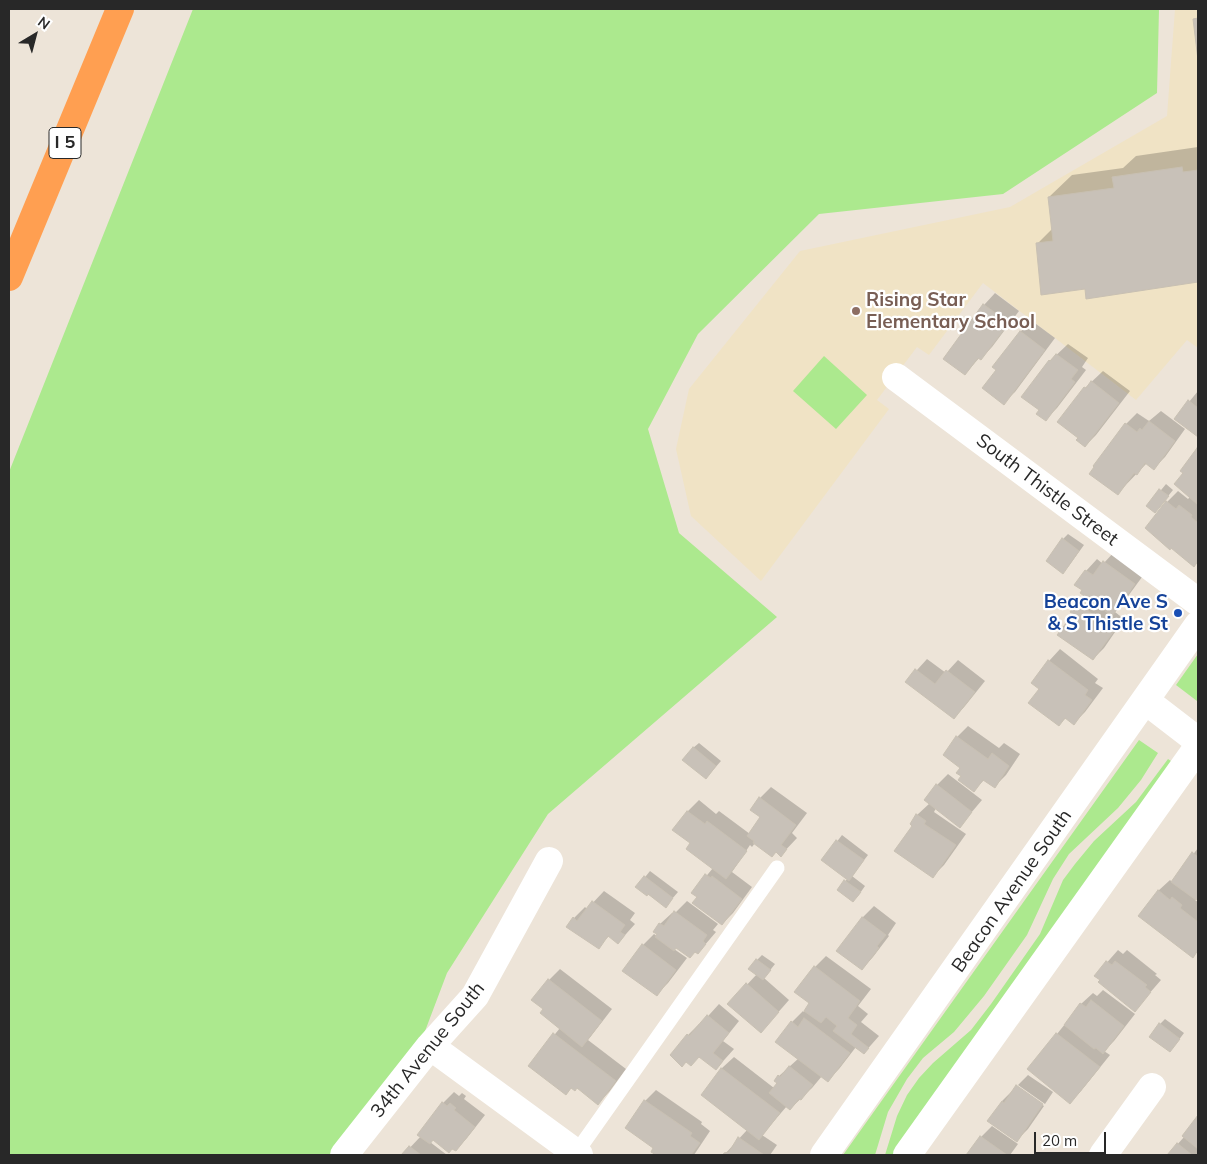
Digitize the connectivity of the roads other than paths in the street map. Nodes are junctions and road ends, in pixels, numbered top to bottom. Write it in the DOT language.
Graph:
graph roads {
  1 [pos="120,9"];
  2 [pos="9,277"];
  3 [pos="896,377"];
  4 [pos="1198,602"];
  5 [pos="1198,625"];
  6 [pos="1146,701"];
  7 [pos="1198,741"];
  8 [pos="1198,747"];
  9 [pos="549,862"];
  10 [pos="777,868"];
  11 [pos="430,1046"];
  12 [pos="1152,1087"];
  13 [pos="577,1154"];
  14 [pos="344,1155"];
  15 [pos="824,1155"];
  16 [pos="907,1155"];
  17 [pos="1102,1155"];
  1 -- 2 [label="highway, I 5"];
  3 -- 4 [label="main road, South Thistle Street"];
  5 -- 6 [label="main road, Beacon Avenue South"];
  6 -- 7 [label="main road"];
  6 -- 15 [label="main road, Beacon Avenue South"];
  8 -- 16 [label="main road"];
  9 -- 11 [label="main road, 34th Avenue South"];
  10 -- 13 [label="lane"];
  11 -- 13 [label="main road"];
  11 -- 14 [label="main road, 34th Avenue South"];
  12 -- 17 [label="main road"];
}
